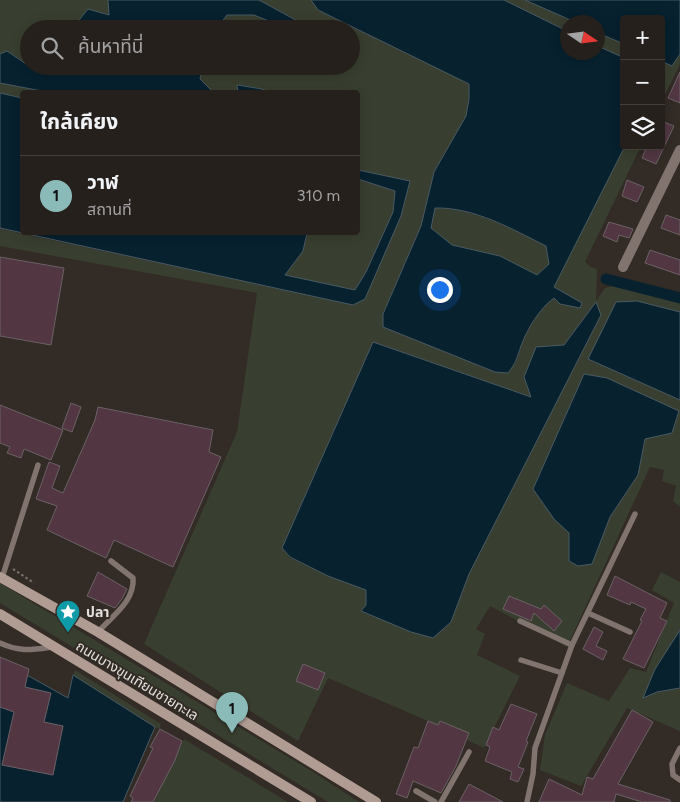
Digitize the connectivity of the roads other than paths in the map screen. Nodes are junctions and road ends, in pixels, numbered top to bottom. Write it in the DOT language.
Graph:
graph roads {
  1 [pos="680,150"];
  2 [pos="624,267"];
  3 [pos="38,466"];
  4 [pos="635,514"];
  5 [pos="111,561"];
  6 [pos="1,577"];
  7 [pos="588,613"];
  8 [pos="0,614"];
  9 [pos="520,620"];
  10 [pos="98,632"];
  11 [pos="630,632"];
  12 [pos="0,643"];
  13 [pos="572,645"];
  14 [pos="54,647"];
  15 [pos="521,660"];
  16 [pos="562,673"];
  17 [pos="680,748"];
  18 [pos="469,752"];
  19 [pos="680,780"];
  20 [pos="416,791"];
  21 [pos="311,802"];
  22 [pos="376,802"];
  23 [pos="435,802"];
  24 [pos="441,802"];
  25 [pos="527,802"];
  1 -- 2 [label="street"];
  3 -- 6 [label="lane"];
  4 -- 7 [label="lane"];
  5 -- 10 [label="lane"];
  6 -- 10 [label="main road, ถนนบางขุนเทียนชายทะเล"];
  7 -- 11 [label="lane"];
  7 -- 13 [label="lane"];
  8 -- 14 [label="main road, ถนนบางขุนเทียนชายทะเล"];
  9 -- 13 [label="lane"];
  10 -- 22 [label="main road, ถนนบางขุนเทียนชายทะเล"];
  12 -- 14 [label="lane"];
  13 -- 16 [label="lane"];
  14 -- 21 [label="main road, ถนนบางขุนเทียนชายทะเล"];
  15 -- 16 [label="lane"];
  16 -- 25 [label="lane"];
  17 -- 19 [label="lane"];
  18 -- 24 [label="lane"];
  20 -- 23 [label="lane"];
}
